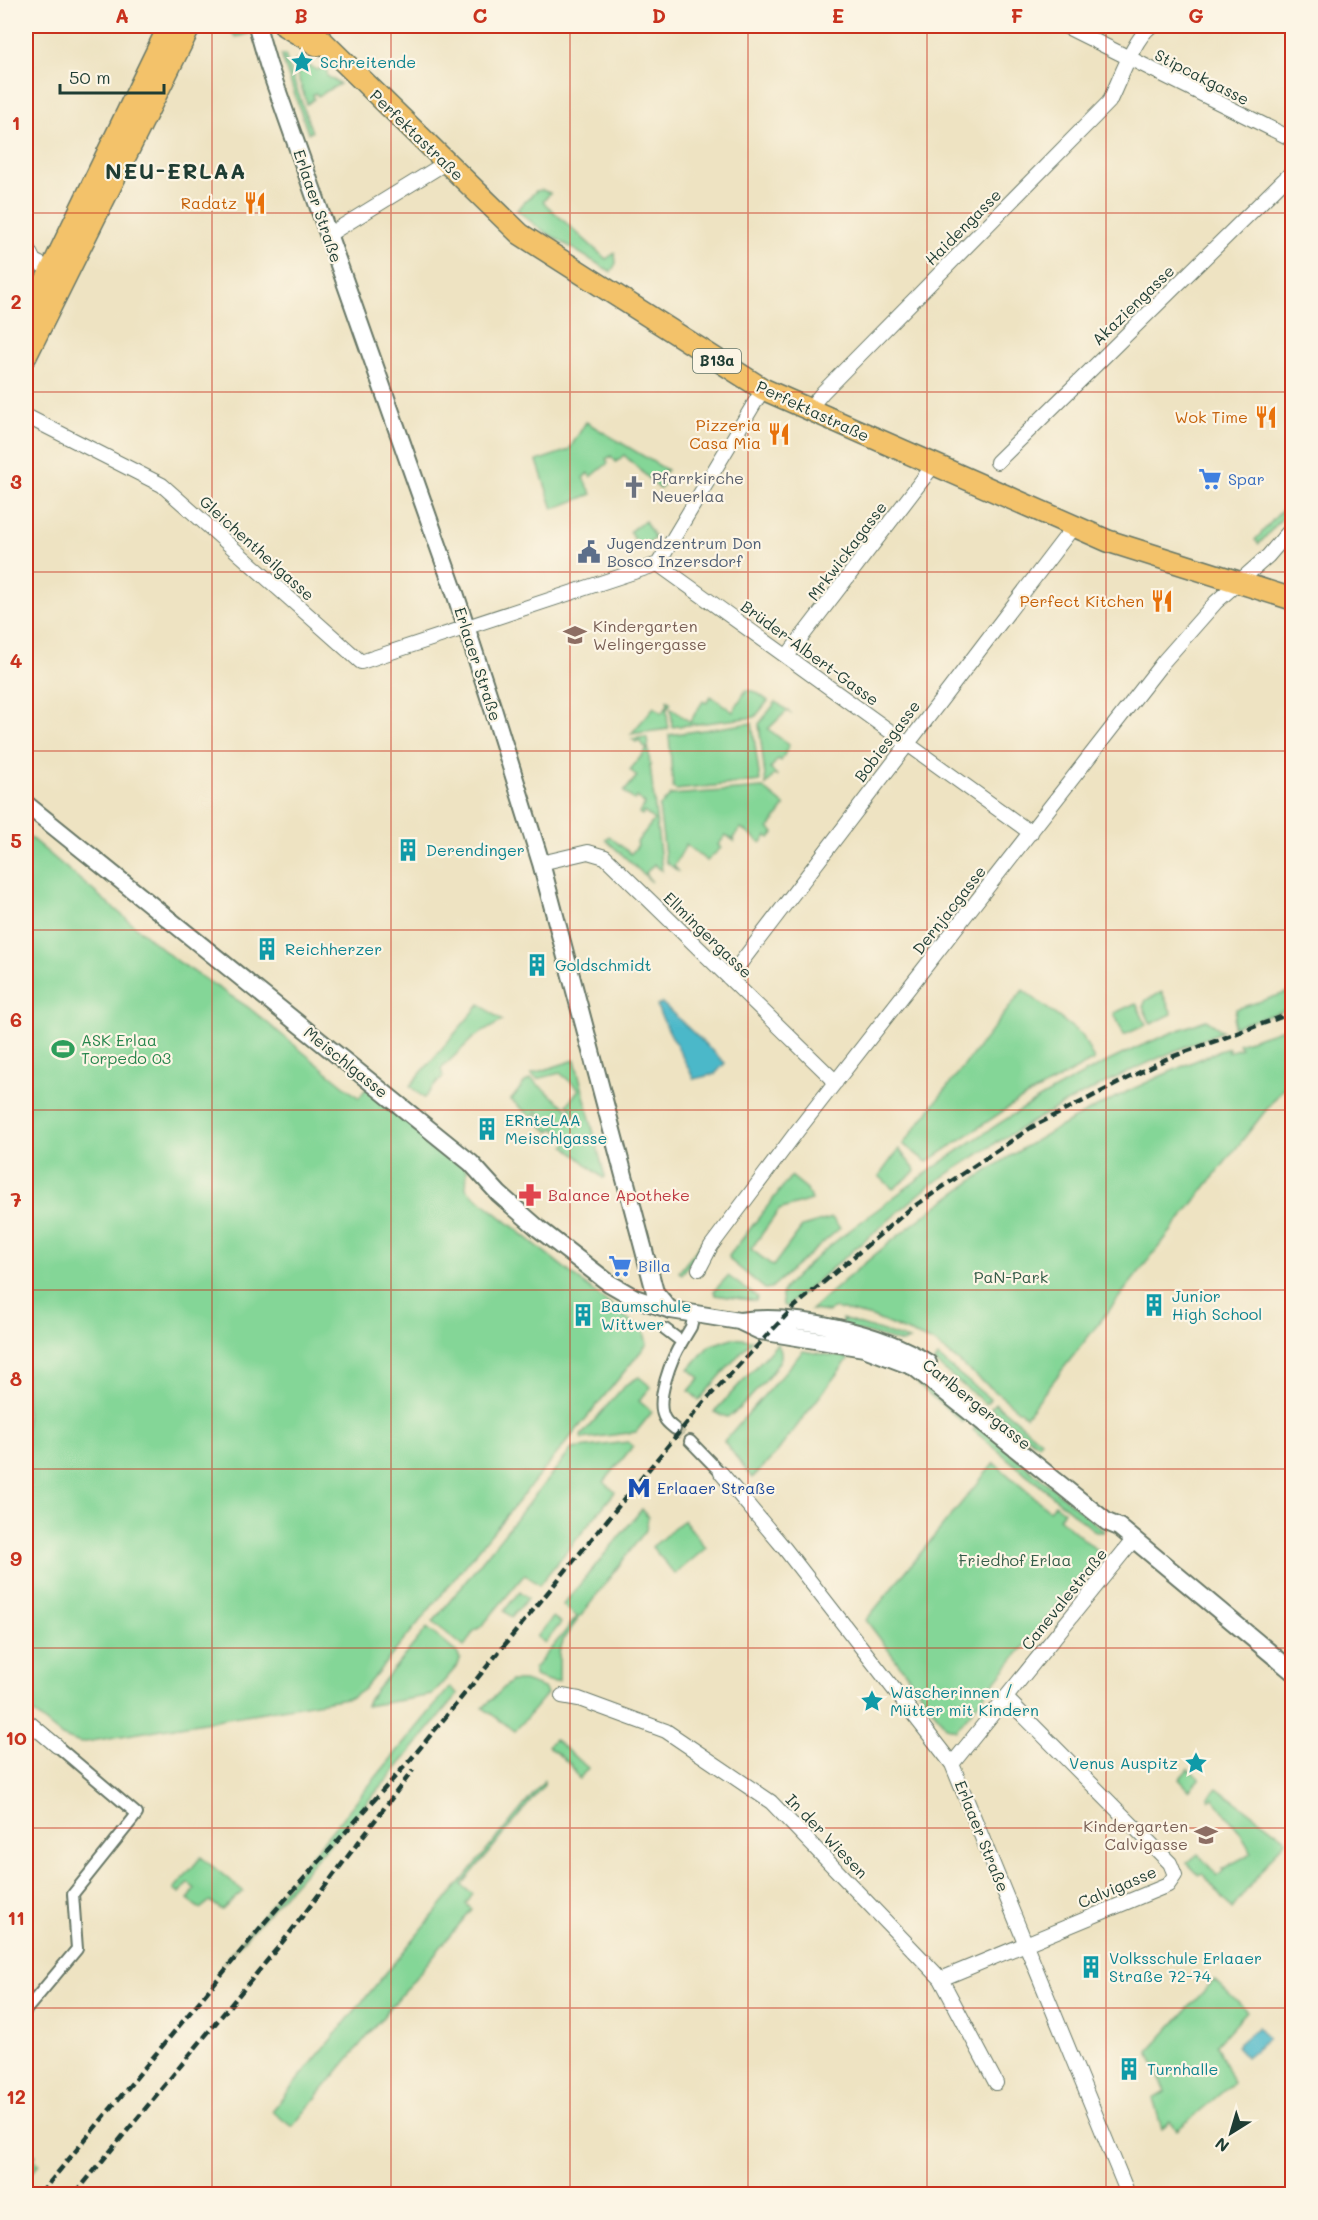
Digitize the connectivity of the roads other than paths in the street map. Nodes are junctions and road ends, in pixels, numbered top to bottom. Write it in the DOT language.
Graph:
graph roads {
  1 [pos="169,26"];
  2 [pos="190,26"];
  3 [pos="257,26"];
  4 [pos="285,26"];
  5 [pos="307,26"];
  6 [pos="1065,26"];
  7 [pos="1150,26"];
  8 [pos="1130,58"];
  9 [pos="344,64"];
  10 [pos="1293,139"];
  11 [pos="447,162"];
  12 [pos="1293,172"];
  13 [pos="328,235"];
  14 [pos="26,245"];
  15 [pos="58,273"];
  16 [pos="26,322"];
  17 [pos="26,356"];
  18 [pos="763,389"];
  19 [pos="808,410"];
  20 [pos="26,416"];
  21 [pos="997,462"];
  22 [pos="933,465"];
  23 [pos="1074,526"];
  24 [pos="1293,528"];
  25 [pos="658,564"];
  26 [pos="1239,580"];
  27 [pos="1293,599"];
  28 [pos="467,628"];
  29 [pos="788,656"];
  30 [pos="906,743"];
  31 [pos="26,804"];
  32 [pos="1031,833"];
  33 [pos="541,863"];
  34 [pos="729,978"];
  35 [pos="836,1082"];
  36 [pos="699,1269"];
  37 [pos="670,1310"];
  38 [pos="694,1314"];
  39 [pos="665,1329"];
  40 [pos="682,1342"];
  41 [pos="675,1429"];
  42 [pos="690,1441"];
  43 [pos="721,1473"];
  44 [pos="1134,1539"];
  45 [pos="1290,1665"];
  46 [pos="562,1696"];
  47 [pos="1006,1698"];
  48 [pos="26,1720"];
  49 [pos="57,1746"];
  50 [pos="952,1764"];
  51 [pos="1026,1942"];
  52 [pos="941,1979"];
  53 [pos="26,2010"];
  54 [pos="996,2083"];
  55 [pos="1128,2194"];
  1 -- 15 [label="main road"];
  2 -- 15 [label="main road"];
  3 -- 13 [label="street, Erlaaer Straße"];
  4 -- 9 [label="main road, Perfektastraße / B13a"];
  5 -- 9 [label="main road, Perfektastraße / B13a"];
  6 -- 8 [label="street, Stipcakgasse"];
  7 -- 8 [label="street, Haidengasse"];
  8 -- 10 [label="street, Stipcakgasse"];
  8 -- 19 [label="street, Haidengasse"];
  9 -- 11 [label="main road, Perfektastraße / B13a"];
  11 -- 13 [label="street"];
  11 -- 18 [label="main road, Perfektastraße / B13a"];
  12 -- 21 [label="street, Akaziengasse"];
  13 -- 28 [label="street, Erlaaer Straße"];
  14 -- 15 [label="street"];
  15 -- 16 [label="main road"];
  15 -- 17 [label="main road"];
  18 -- 19 [label="main road, Perfektastraße / B13a"];
  18 -- 25 [label="street"];
  19 -- 22 [label="main road, Perfektastraße / B13a"];
  20 -- 28 [label="street, Gleichentheilgasse"];
  22 -- 23 [label="main road, Perfektastraße / B13a"];
  22 -- 29 [label="street, Mrkwickagasse"];
  23 -- 26 [label="main road, Perfektastraße / B13a"];
  23 -- 30 [label="street, Bobiesgasse"];
  24 -- 26 [label="street, Dernjacgasse"];
  25 -- 28 [label="street"];
  25 -- 29 [label="street, Brüder-Albert-Gasse"];
  26 -- 27 [label="main road, Perfektastraße / B13a"];
  26 -- 32 [label="street, Dernjacgasse"];
  28 -- 33 [label="street, Erlaaer Straße"];
  29 -- 30 [label="street, Brüder-Albert-Gasse"];
  30 -- 32 [label="street, Brüder-Albert-Gasse"];
  30 -- 34 [label="street, Bobiesgasse"];
  31 -- 37 [label="street, Meischlgasse"];
  32 -- 35 [label="street, Dernjacgasse"];
  33 -- 34 [label="street, Ellmingergasse"];
  33 -- 37 [label="street, Erlaaer Straße"];
  34 -- 35 [label="street, Ellmingergasse"];
  35 -- 36 [label="street, Dernjacgasse"];
  37 -- 38 [label="street, Carlbergergasse"];
  38 -- 40 [label="street"];
  38 -- 44 [label="street, Carlbergergasse"];
  39 -- 40 [label="street"];
  40 -- 41 [label="street"];
  42 -- 43 [label="street, Erlaaer Straße"];
  43 -- 50 [label="street, Erlaaer Straße"];
  44 -- 45 [label="street, Carlbergergasse"];
  44 -- 47 [label="street, Canevalestraße"];
  46 -- 52 [label="street, In der Wiesen"];
  47 -- 50 [label="street, Canevalestraße"];
  47 -- 51 [label="street, Calvigasse"];
  48 -- 49 [label="street"];
  49 -- 53 [label="street"];
  50 -- 51 [label="street, Erlaaer Straße"];
  51 -- 52 [label="street, Calvigasse"];
  51 -- 55 [label="street, Erlaaer Straße"];
  52 -- 54 [label="street, In der Wiesen"];
}
